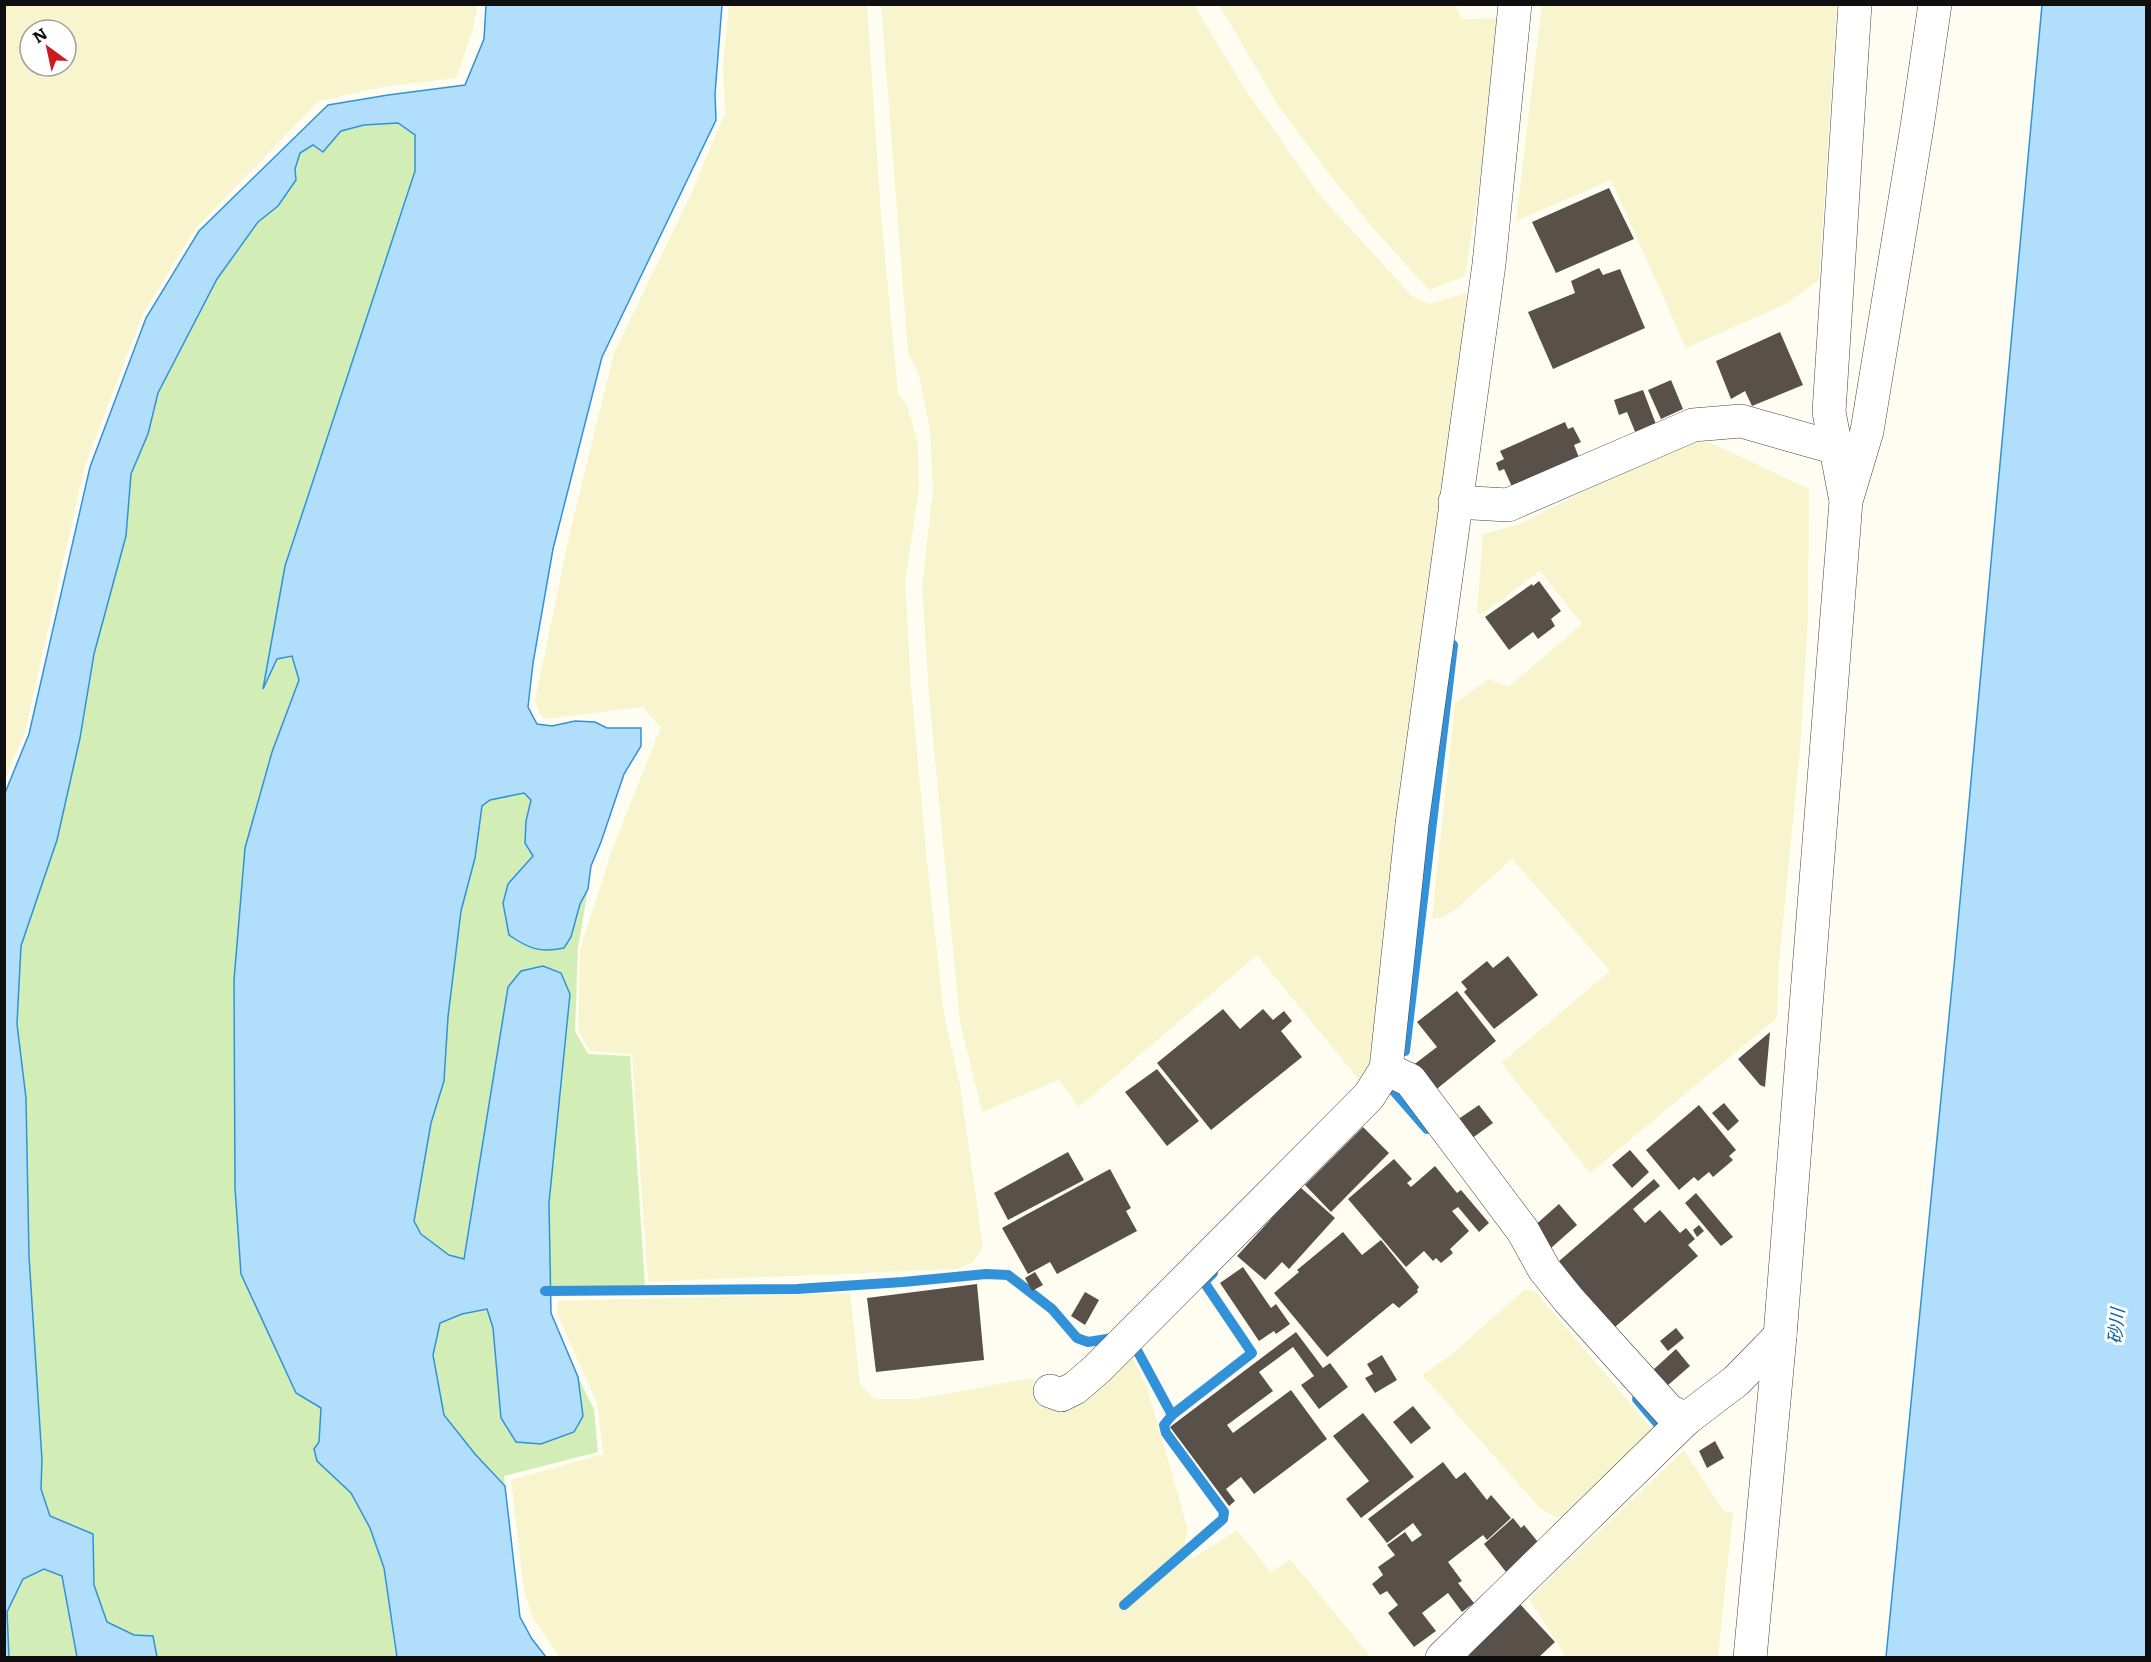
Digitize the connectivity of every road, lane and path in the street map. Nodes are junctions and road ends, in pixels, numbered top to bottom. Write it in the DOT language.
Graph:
graph roads {
  1 [pos="1515,4"];
  2 [pos="1856,4"];
  3 [pos="1935,4"];
  4 [pos="1847,453"];
  5 [pos="1466,503"];
  6 [pos="1386,1069"];
  7 [pos="1780,1336"];
  8 [pos="1050,1391"];
  9 [pos="1686,1419"];
  10 [pos="1442,1658"];
  11 [pos="1750,1658"];
  1 -- 5 [label="street"];
  2 -- 4 [label="street"];
  3 -- 4 [label="street"];
  4 -- 5 [label="street"];
  4 -- 7 [label="street"];
  5 -- 6 [label="street"];
  6 -- 8 [label="street"];
  6 -- 9 [label="street"];
  7 -- 9 [label="street"];
  7 -- 11 [label="street"];
  9 -- 10 [label="street"];
}
